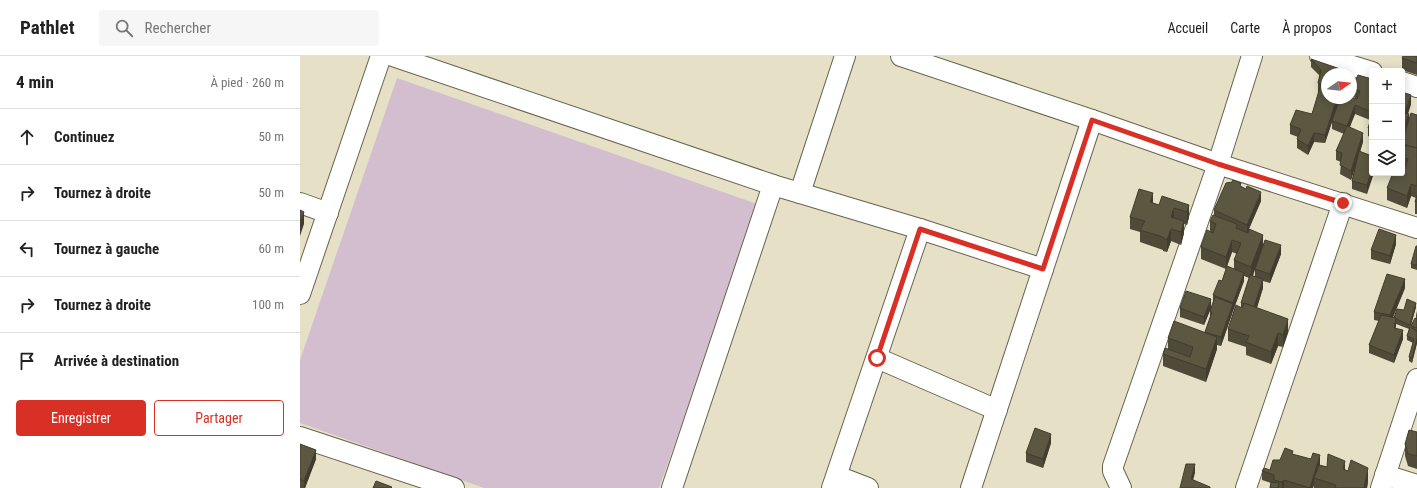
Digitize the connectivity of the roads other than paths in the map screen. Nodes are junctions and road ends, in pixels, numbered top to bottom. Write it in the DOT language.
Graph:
graph roads {
  1 [pos="381,56"];
  2 [pos="394,56"];
  3 [pos="845,56"];
  4 [pos="901,56"];
  5 [pos="1252,56"];
  6 [pos="1320,56"];
  7 [pos="931,61"];
  8 [pos="1369,71"];
  9 [pos="1405,83"];
  10 [pos="1417,87"];
  11 [pos="1092,120"];
  12 [pos="1218,164"];
  13 [pos="773,186"];
  14 [pos="800,193"];
  15 [pos="300,203"];
  16 [pos="1343,203"];
  17 [pos="328,213"];
  18 [pos="1417,228"];
  19 [pos="920,229"];
  20 [pos="1043,269"];
  21 [pos="300,294"];
  22 [pos="877,358"];
  23 [pos="1417,379"];
  24 [pos="997,410"];
  25 [pos="300,437"];
  26 [pos="834,482"];
  27 [pos="1383,482"];
  28 [pos="1417,485"];
  29 [pos="454,488"];
  30 [pos="672,488"];
  31 [pos="868,488"];
  32 [pos="971,488"];
  33 [pos="1121,488"];
  34 [pos="1246,488"];
  1 -- 17 [label="street"];
  2 -- 13 [label="street"];
  3 -- 14 [label="street"];
  4 -- 7 [label="street"];
  5 -- 12 [label="street"];
  6 -- 8 [label="street"];
  7 -- 11 [label="street"];
  9 -- 10 [label="street"];
  11 -- 12 [label="street"];
  11 -- 20 [label="street"];
  12 -- 16 [label="street"];
  12 -- 33 [label="street"];
  13 -- 14 [label="street"];
  13 -- 30 [label="street"];
  14 -- 19 [label="street"];
  15 -- 17 [label="street"];
  16 -- 18 [label="street"];
  16 -- 34 [label="street"];
  17 -- 21 [label="street"];
  19 -- 20 [label="street"];
  19 -- 22 [label="street"];
  20 -- 24 [label="street"];
  22 -- 24 [label="street"];
  22 -- 26 [label="street"];
  23 -- 27 [label="street"];
  24 -- 32 [label="street"];
  25 -- 29 [label="street"];
  26 -- 31 [label="street"];
  27 -- 28 [label="street"];
}
